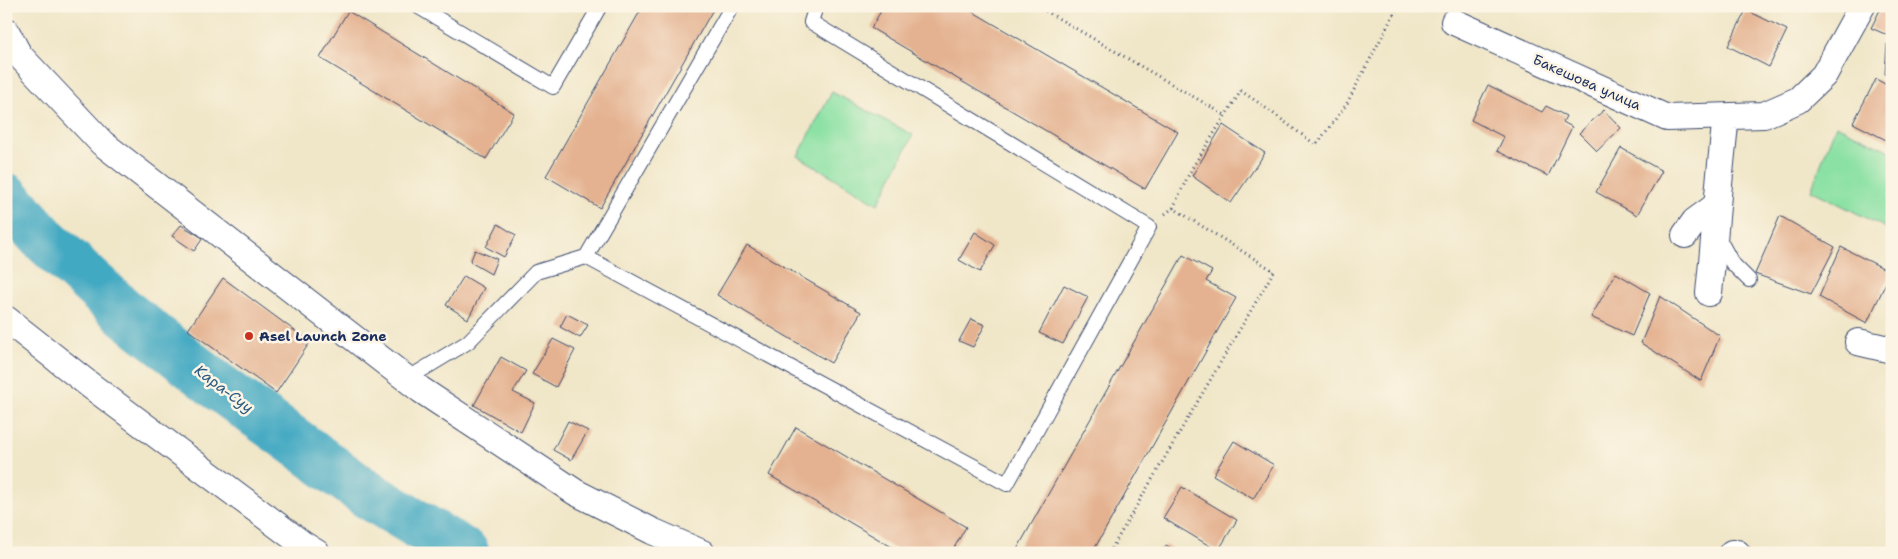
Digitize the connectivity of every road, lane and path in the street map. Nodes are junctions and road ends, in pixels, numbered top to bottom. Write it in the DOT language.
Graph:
graph roads {
  1 [pos="417,6"];
  2 [pos="600,6"];
  3 [pos="732,6"];
  4 [pos="816,6"];
  5 [pos="1037,6"];
  6 [pos="1398,6"];
  7 [pos="1862,6"];
  8 [pos="1454,22"];
  9 [pos="6,31"];
  10 [pos="1225,115"];
  11 [pos="1726,117"];
  12 [pos="1717,205"];
  13 [pos="1173,208"];
  14 [pos="1149,227"];
  15 [pos="1716,232"];
  16 [pos="1685,235"];
  17 [pos="586,257"];
  18 [pos="1749,280"];
  19 [pos="1709,293"];
  20 [pos="6,319"];
  21 [pos="1858,342"];
  22 [pos="1892,350"];
  23 [pos="407,379"];
  24 [pos="317,553"];
  25 [pos="702,553"];
  26 [pos="1109,553"];
  27 [pos="1732,553"];
  28 [pos="1737,553"];
  1 -- 2 [label="lane"];
  3 -- 17 [label="lane"];
  4 -- 14 [label="lane"];
  5 -- 10 [label="path"];
  6 -- 10 [label="path"];
  7 -- 11 [label="street, Бакешова улица"];
  8 -- 11 [label="street, Бакешова улица"];
  9 -- 23 [label="street"];
  10 -- 13 [label="path"];
  11 -- 12 [label="street"];
  12 -- 15 [label="street"];
  12 -- 16 [label="street"];
  13 -- 14 [label="path"];
  13 -- 26 [label="path"];
  14 -- 17 [label="lane"];
  15 -- 18 [label="lane"];
  15 -- 19 [label="street"];
  17 -- 23 [label="lane"];
  20 -- 24 [label="street"];
  21 -- 22 [label="street"];
  23 -- 25 [label="street"];
  27 -- 28 [label="street"];
}
